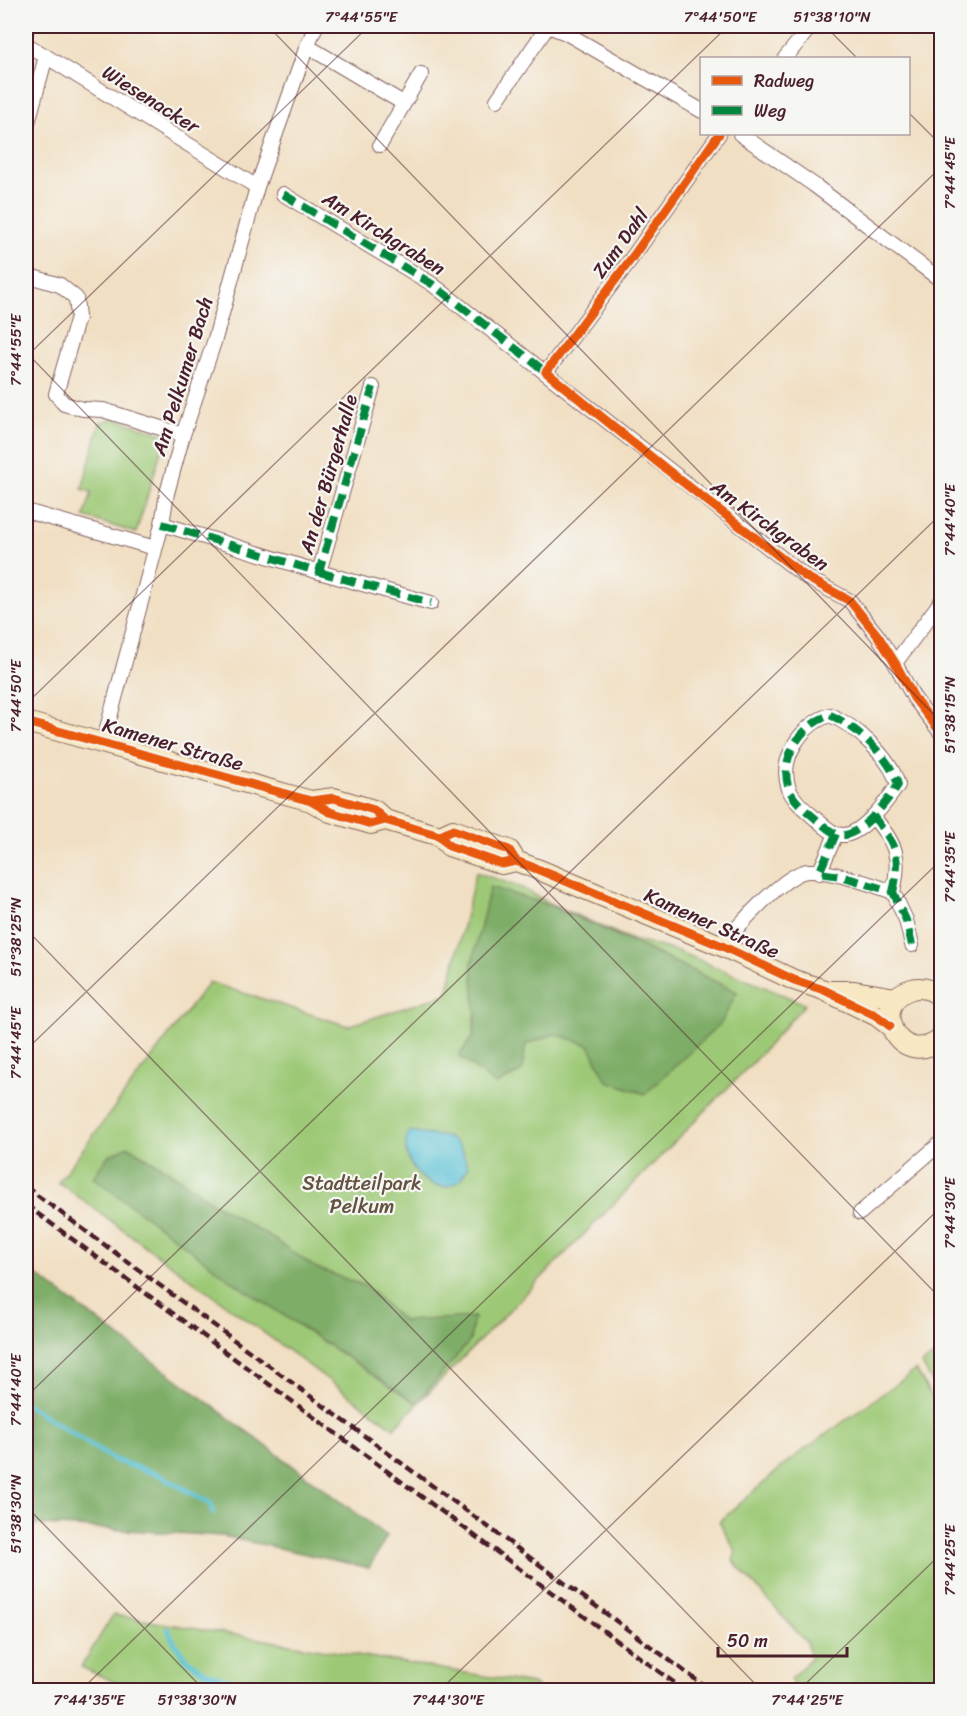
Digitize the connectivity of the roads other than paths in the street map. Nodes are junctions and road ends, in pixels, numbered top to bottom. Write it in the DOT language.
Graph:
graph roads {
  1 [pos="27,26"];
  2 [pos="316,26"];
  3 [pos="811,26"];
  4 [pos="26,33"];
  5 [pos="26,44"];
  6 [pos="307,46"];
  7 [pos="45,56"];
  8 [pos="786,57"];
  9 [pos="421,74"];
  10 [pos="497,100"];
  11 [pos="403,103"];
  12 [pos="700,110"];
  13 [pos="26,130"];
  14 [pos="718,135"];
  15 [pos="741,135"];
  16 [pos="380,145"];
  17 [pos="257,187"];
  18 [pos="283,194"];
  19 [pos="26,276"];
  20 [pos="942,281"];
  21 [pos="546,372"];
  22 [pos="373,387"];
  23 [pos="183,435"];
  24 [pos="26,511"];
  25 [pos="162,524"];
  26 [pos="155,548"];
  27 [pos="319,572"];
  28 [pos="942,600"];
  29 [pos="430,603"];
  30 [pos="895,663"];
  31 [pos="26,722"];
  32 [pos="942,734"];
  33 [pos="103,743"];
  34 [pos="873,816"];
  35 [pos="836,834"];
  36 [pos="819,873"];
  37 [pos="893,892"];
  38 [pos="912,945"];
  39 [pos="723,946"];
  40 [pos="937,988"];
  41 [pos="824,990"];
  42 [pos="896,998"];
  43 [pos="890,1026"];
  44 [pos="939,1043"];
  45 [pos="942,1142"];
  46 [pos="860,1213"];
  1 -- 4 [label="street"];
  2 -- 6 [label="street, Am Pelkumer Bach"];
  3 -- 8 [label="street"];
  5 -- 7 [label="street, Wiesenacker"];
  6 -- 11 [label="street"];
  6 -- 17 [label="street, Am Pelkumer Bach"];
  7 -- 13 [label="street"];
  7 -- 17 [label="street, Wiesenacker"];
  9 -- 11 [label="street"];
  10 -- 12 [label="street"];
  11 -- 16 [label="street"];
  14 -- 21 [label="street, Zum Dahl"];
  15 -- 20 [label="street"];
  17 -- 23 [label="street, Am Pelkumer Bach"];
  18 -- 21 [label="street, Am Kirchgraben"];
  19 -- 23 [label="street"];
  21 -- 30 [label="street, Am Kirchgraben"];
  22 -- 27 [label="street, An der Bürgerhalle"];
  23 -- 25 [label="street, Am Pelkumer Bach"];
  24 -- 26 [label="street"];
  25 -- 26 [label="street, Am Pelkumer Bach"];
  25 -- 27 [label="street, An der Bürgerhalle"];
  26 -- 33 [label="street, Am Pelkumer Bach"];
  27 -- 29 [label="street, An der Bürgerhalle"];
  28 -- 30 [label="street"];
  30 -- 32 [label="street, Am Kirchgraben"];
  31 -- 33 [label="main road, Kamener Straße"];
  33 -- 39 [label="main road, Kamener Straße"];
  34 -- 35 [label="street"];
  34 -- 35 [label="street"];
  34 -- 37 [label="street"];
  35 -- 36 [label="street"];
  36 -- 37 [label="street"];
  36 -- 39 [label="street"];
  37 -- 38 [label="street"];
  39 -- 41 [label="main road, Kamener Straße"];
  40 -- 42 [label="main road"];
  41 -- 42 [label="main road, Kamener Straße"];
  41 -- 43 [label="main road, Kamener Straße"];
  42 -- 43 [label="main road"];
  43 -- 44 [label="main road, Kamener Straße"];
  45 -- 46 [label="street"];
}
